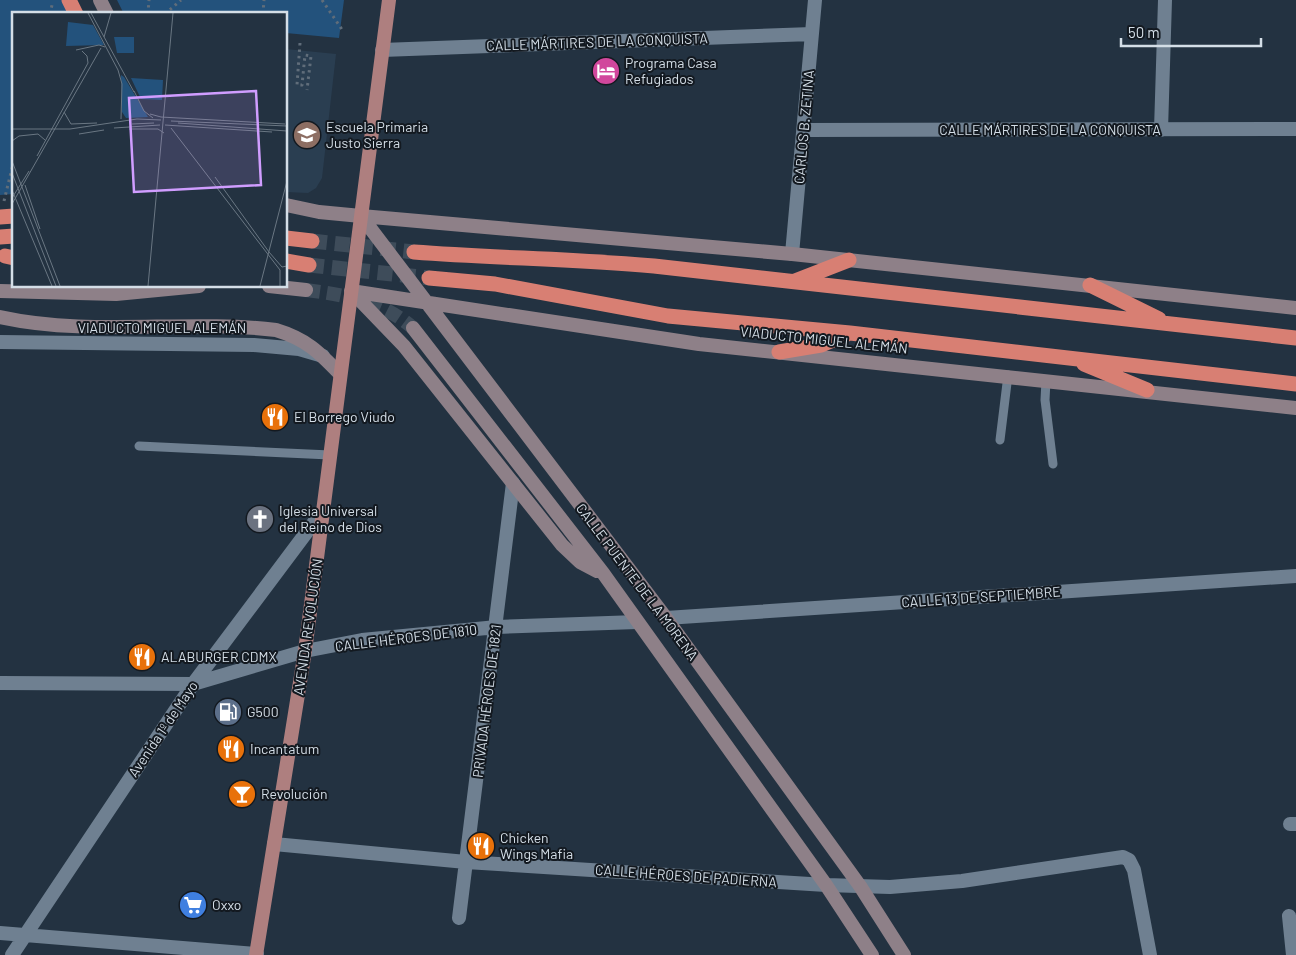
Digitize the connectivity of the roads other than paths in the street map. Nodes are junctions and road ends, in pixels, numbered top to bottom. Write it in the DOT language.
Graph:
graph roads {
  1 [pos="69,0"];
  2 [pos="100,0"];
  3 [pos="389,0"];
  4 [pos="816,0"];
  5 [pos="1165,0"];
  6 [pos="75,12"];
  7 [pos="106,12"];
  8 [pos="812,34"];
  9 [pos="382,50"];
  10 [pos="1296,129"];
  11 [pos="804,130"];
  12 [pos="1161,130"];
  13 [pos="288,205"];
  14 [pos="361,216"];
  15 [pos="288,238"];
  16 [pos="312,240"];
  17 [pos="414,252"];
  18 [pos="792,254"];
  19 [pos="849,260"];
  20 [pos="289,262"];
  21 [pos="310,265"];
  22 [pos="429,278"];
  23 [pos="792,282"];
  24 [pos="1090,285"];
  25 [pos="178,288"];
  26 [pos="288,288"];
  27 [pos="306,290"];
  28 [pos="0,291"];
  29 [pos="350,291"];
  30 [pos="430,305"];
  31 [pos="1296,308"];
  32 [pos="0,317"];
  33 [pos="1170,324"];
  34 [pos="412,328"];
  35 [pos="850,333"];
  36 [pos="1296,338"];
  37 [pos="0,342"];
  38 [pos="779,352"];
  39 [pos="323,356"];
  40 [pos="1067,356"];
  41 [pos="340,374"];
  42 [pos="1008,376"];
  43 [pos="1046,380"];
  44 [pos="1296,384"];
  45 [pos="1147,390"];
  46 [pos="1296,408"];
  47 [pos="1000,440"];
  48 [pos="139,446"];
  49 [pos="330,455"];
  50 [pos="1053,464"];
  51 [pos="513,483"];
  52 [pos="324,509"];
  53 [pos="602,573"];
  54 [pos="1296,576"];
  55 [pos="666,618"];
  56 [pos="637,622"];
  57 [pos="496,627"];
  58 [pos="305,652"];
  59 [pos="0,684"];
  60 [pos="193,684"];
  61 [pos="274,844"];
  62 [pos="466,862"];
  63 [pos="826,885"];
  64 [pos="860,886"];
  65 [pos="1289,916"];
  66 [pos="460,918"];
  67 [pos="0,933"];
  68 [pos="27,934"];
  69 [pos="256,954"];
  70 [pos="12,955"];
  71 [pos="872,955"];
  72 [pos="904,955"];
  73 [pos="1150,955"];
  74 [pos="1293,955"];
  1 -- 6 [label="highway"];
  2 -- 7 [label="main road"];
  3 -- 9 [label="main road, AVENIDA REVOLUCIÓN"];
  4 -- 8 [label="street, CARLOS B. ZETINA"];
  5 -- 12 [label="street"];
  8 -- 9 [label="street, CALLE MÁRTIRES DE LA CONQUISTA"];
  8 -- 11 [label="street, CARLOS B. ZETINA"];
  9 -- 14 [label="main road, AVENIDA REVOLUCIÓN"];
  10 -- 12 [label="street, CALLE MÁRTIRES DE LA CONQUISTA"];
  11 -- 12 [label="street, CALLE MÁRTIRES DE LA CONQUISTA"];
  11 -- 18 [label="street, CARLOS B. ZETINA"];
  13 -- 14 [label="main road"];
  14 -- 18 [label="main road"];
  14 -- 29 [label="main road, AVENIDA REVOLUCIÓN"];
  14 -- 30 [label="main road, CALLE PUENTE DE LA MORENA"];
  15 -- 16 [label="highway"];
  17 -- 23 [label="highway"];
  18 -- 19 [label="main road"];
  19 -- 23 [label="highway"];
  19 -- 24 [label="main road"];
  20 -- 21 [label="highway"];
  22 -- 35 [label="highway, VIADUCTO MIGUEL ALEMÁN"];
  23 -- 33 [label="highway"];
  24 -- 31 [label="main road"];
  24 -- 33 [label="highway"];
  25 -- 28 [label="main road"];
  26 -- 27 [label="main road"];
  29 -- 30 [label="main road, VIADUCTO MIGUEL ALEMÁN"];
  29 -- 41 [label="main road, AVENIDA REVOLUCIÓN"];
  29 -- 51 [label="main road, CALLE PUENTE DE LA MORENA"];
  30 -- 38 [label="main road, VIADUCTO MIGUEL ALEMÁN"];
  30 -- 55 [label="main road, CALLE PUENTE DE LA MORENA"];
  32 -- 39 [label="main road"];
  33 -- 36 [label="highway"];
  34 -- 53 [label="main road, CALLE PUENTE DE LA MORENA"];
  35 -- 38 [label="highway"];
  35 -- 40 [label="highway, VIADUCTO MIGUEL ALEMÁN"];
  37 -- 39 [label="street, VIADUCTO MIGUEL ALEMÁN"];
  38 -- 42 [label="main road, VIADUCTO MIGUEL ALEMÁN"];
  39 -- 41 [label="main road"];
  40 -- 44 [label="highway, VIADUCTO MIGUEL ALEMÁN"];
  40 -- 45 [label="highway"];
  41 -- 49 [label="main road, AVENIDA REVOLUCIÓN"];
  42 -- 43 [label="main road, VIADUCTO MIGUEL ALEMÁN"];
  42 -- 47 [label="lane"];
  43 -- 45 [label="main road, VIADUCTO MIGUEL ALEMÁN"];
  43 -- 50 [label="lane"];
  45 -- 46 [label="main road, VIADUCTO MIGUEL ALEMÁN"];
  48 -- 49 [label="lane"];
  49 -- 52 [label="main road, AVENIDA REVOLUCIÓN"];
  51 -- 53 [label="main road, CALLE PUENTE DE LA MORENA"];
  51 -- 57 [label="street, PRIVADA HÉROES DE 1821"];
  52 -- 58 [label="main road, AVENIDA REVOLUCIÓN"];
  52 -- 60 [label="street, Avenida 1º de Mayo"];
  53 -- 56 [label="main road, CALLE PUENTE DE LA MORENA"];
  54 -- 55 [label="street, CALLE 13 DE SEPTIEMBRE"];
  55 -- 64 [label="main road, CALLE PUENTE DE LA MORENA"];
  56 -- 57 [label="street, CALLE HÉROES DE 1810"];
  56 -- 63 [label="main road, CALLE PUENTE DE LA MORENA"];
  57 -- 58 [label="street, CALLE HÉROES DE 1810"];
  57 -- 62 [label="street, PRIVADA HÉROES DE 1821"];
  58 -- 60 [label="street, CALLE HÉROES DE 1810"];
  58 -- 61 [label="main road, AVENIDA REVOLUCIÓN"];
  59 -- 60 [label="street, CALLE HÉROES DE 1810"];
  60 -- 68 [label="street, Avenida 1º de Mayo"];
  61 -- 62 [label="street, CALLE HÉROES DE PADIERNA"];
  61 -- 69 [label="main road, AVENIDA REVOLUCIÓN"];
  62 -- 63 [label="street, CALLE HÉROES DE PADIERNA"];
  62 -- 66 [label="street, PRIVADA HÉROES DE 1821"];
  63 -- 64 [label="street, CALLE HÉROES DE PADIERNA"];
  63 -- 71 [label="main road, CALLE PUENTE DE LA MORENA"];
  64 -- 72 [label="main road, CALLE PUENTE DE LA MORENA"];
  64 -- 73 [label="street, CALLE HÉROES DE PADIERNA"];
  65 -- 74 [label="street"];
  67 -- 68 [label="street"];
  68 -- 69 [label="street"];
  68 -- 70 [label="street, Avenida 1º de Mayo"];
}
